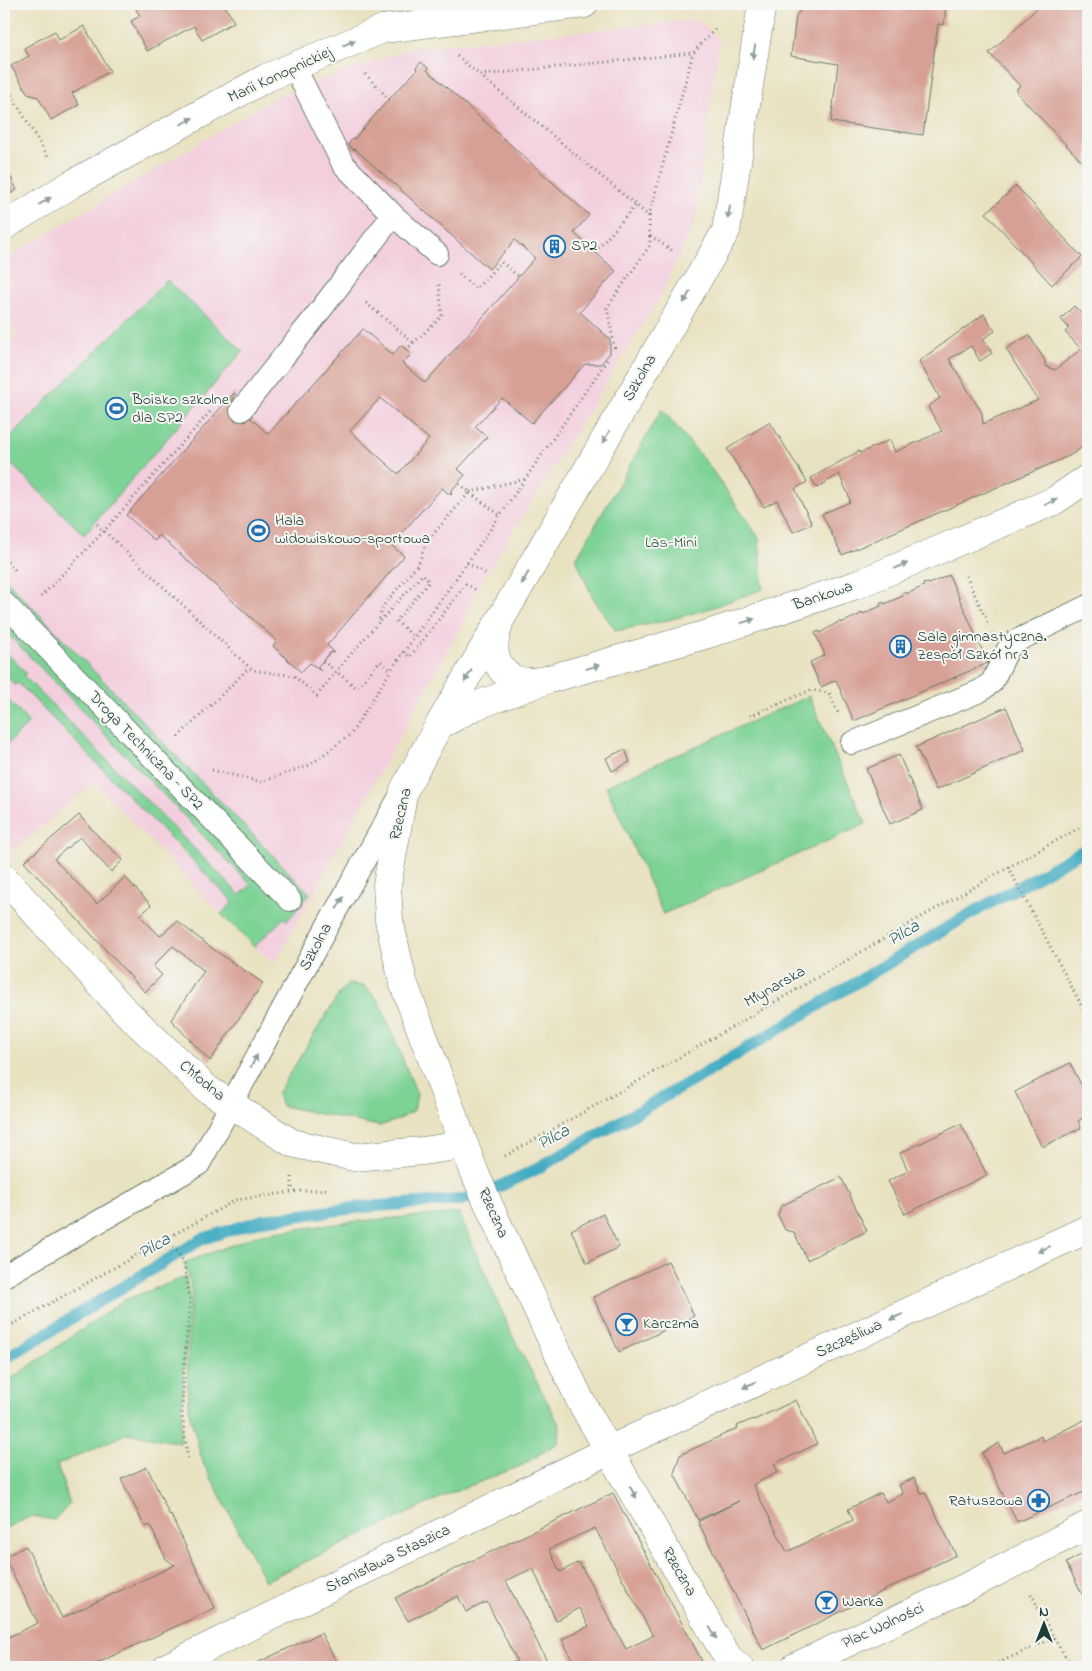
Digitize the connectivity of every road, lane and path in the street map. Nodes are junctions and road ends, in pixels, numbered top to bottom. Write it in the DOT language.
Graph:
graph roads {
  1 [pos="584,4"];
  2 [pos="762,4"];
  3 [pos="715,29"];
  4 [pos="694,52"];
  5 [pos="454,53"];
  6 [pos="294,66"];
  7 [pos="373,69"];
  8 [pos="364,73"];
  9 [pos="480,75"];
  10 [pos="4,82"];
  11 [pos="308,94"];
  12 [pos="389,99"];
  13 [pos="52,164"];
  14 [pos="636,205"];
  15 [pos="393,216"];
  16 [pos="649,216"];
  17 [pos="4,226"];
  18 [pos="650,236"];
  19 [pos="595,252"];
  20 [pos="437,254"];
  21 [pos="679,255"];
  22 [pos="518,276"];
  23 [pos="342,282"];
  24 [pos="442,316"];
  25 [pos="414,343"];
  26 [pos="406,350"];
  27 [pos="245,404"];
  28 [pos="1088,478"];
  29 [pos="526,479"];
  30 [pos="458,483"];
  31 [pos="470,492"];
  32 [pos="500,516"];
  33 [pos="95,522"];
  34 [pos="104,531"];
  35 [pos="4,558"];
  36 [pos="467,563"];
  37 [pos="964,570"];
  38 [pos="22,577"];
  39 [pos="494,578"];
  40 [pos="34,590"];
  41 [pos="480,593"];
  42 [pos="40,597"];
  43 [pos="4,603"];
  44 [pos="47,604"];
  45 [pos="1088,606"];
  46 [pos="501,619"];
  47 [pos="378,623"];
  48 [pos="989,627"];
  49 [pos="414,637"];
  50 [pos="403,652"];
  51 [pos="323,660"];
  52 [pos="249,668"];
  53 [pos="336,670"];
  54 [pos="390,670"];
  55 [pos="546,680"];
  56 [pos="778,704"];
  57 [pos="780,709"];
  58 [pos="750,716"];
  59 [pos="439,725"];
  60 [pos="175,741"];
  61 [pos="852,743"];
  62 [pos="204,768"];
  63 [pos="404,790"];
  64 [pos="1088,823"];
  65 [pos="1008,867"];
  66 [pos="4,878"];
  67 [pos="290,900"];
  68 [pos="1088,1018"];
  69 [pos="231,1104"];
  70 [pos="463,1145"];
  71 [pos="475,1173"];
  72 [pos="331,1188"];
  73 [pos="1088,1229"];
  74 [pos="168,1238"];
  75 [pos="4,1276"];
  76 [pos="4,1329"];
  77 [pos="609,1449"];
  78 [pos="188,1461"];
  79 [pos="1088,1525"];
  80 [pos="1014,1563"];
  81 [pos="1054,1638"];
  82 [pos="167,1667"];
  83 [pos="739,1667"];
  84 [pos="795,1667"];
  85 [pos="989,1667"];
  86 [pos="1072,1667"];
  6 -- 1 [label="street, Marii Konopnickiej, one-way"];
  2 -- 46 [label="street, Szkolna, one-way"];
  3 -- 4 [label="path"];
  4 -- 9 [label="path"];
  4 -- 16 [label="path"];
  5 -- 9 [label="path"];
  6 -- 11 [label="lane"];
  17 -- 6 [label="street, Marii Konopnickiej, one-way"];
  7 -- 8 [label="path"];
  8 -- 11 [label="path"];
  8 -- 12 [label="path"];
  9 -- 14 [label="path"];
  10 -- 13 [label="path"];
  11 -- 15 [label="lane"];
  14 -- 16 [label="path"];
  14 -- 19 [label="path"];
  15 -- 20 [label="lane"];
  15 -- 23 [label="lane"];
  16 -- 18 [label="path"];
  18 -- 21 [label="path"];
  18 -- 29 [label="path"];
  20 -- 22 [label="path"];
  23 -- 25 [label="path"];
  23 -- 27 [label="lane"];
  24 -- 25 [label="path"];
  25 -- 26 [label="path"];
  27 -- 34 [label="path"];
  55 -- 28 [label="street, Bankowa, one-way"];
  29 -- 31 [label="path"];
  29 -- 32 [label="path"];
  30 -- 31 [label="path"];
  31 -- 32 [label="path"];
  31 -- 47 [label="path"];
  32 -- 36 [label="path"];
  33 -- 34 [label="path"];
  34 -- 42 [label="path"];
  34 -- 52 [label="path"];
  35 -- 38 [label="path"];
  36 -- 39 [label="path"];
  36 -- 49 [label="path"];
  37 -- 48 [label="path"];
  40 -- 42 [label="path"];
  41 -- 50 [label="path"];
  42 -- 44 [label="path"];
  43 -- 67 [label="lane, Droga Techniczna - SP2"];
  45 -- 61 [label="lane"];
  46 -- 55 [label="street, Bankowa"];
  46 -- 59 [label="street, Szkolna, one-way"];
  47 -- 49 [label="path"];
  47 -- 53 [label="path"];
  49 -- 50 [label="path"];
  50 -- 54 [label="path"];
  51 -- 53 [label="path"];
  52 -- 53 [label="path"];
  52 -- 60 [label="path"];
  53 -- 54 [label="path"];
  54 -- 62 [label="path"];
  55 -- 59 [label="street, Bankowa"];
  56 -- 57 [label="path"];
  56 -- 58 [label="path"];
  56 -- 61 [label="path"];
  59 -- 63 [label="street, Rzeczna"];
  69 -- 63 [label="lane, Szkolna, one-way"];
  63 -- 70 [label="street, Rzeczna"];
  64 -- 65 [label="path, Młynarska"];
  65 -- 68 [label="path"];
  65 -- 71 [label="path, Młynarska"];
  66 -- 69 [label="street, Chłodna"];
  69 -- 70 [label="street, Chłodna"];
  69 -- 75 [label="lane, Szkolna"];
  70 -- 71 [label="street, Rzeczna"];
  71 -- 77 [label="street, Rzeczna"];
  72 -- 74 [label="path"];
  73 -- 77 [label="street, Szczęśliwa, one-way"];
  74 -- 76 [label="path"];
  74 -- 78 [label="path"];
  77 -- 82 [label="street, Stanisława Staszica"];
  77 -- 83 [label="street, Rzeczna, one-way"];
  79 -- 80 [label="street, Plac Wolności"];
  80 -- 81 [label="path"];
  80 -- 84 [label="street, Plac Wolności"];
  81 -- 85 [label="path"];
  81 -- 86 [label="path"];
}
